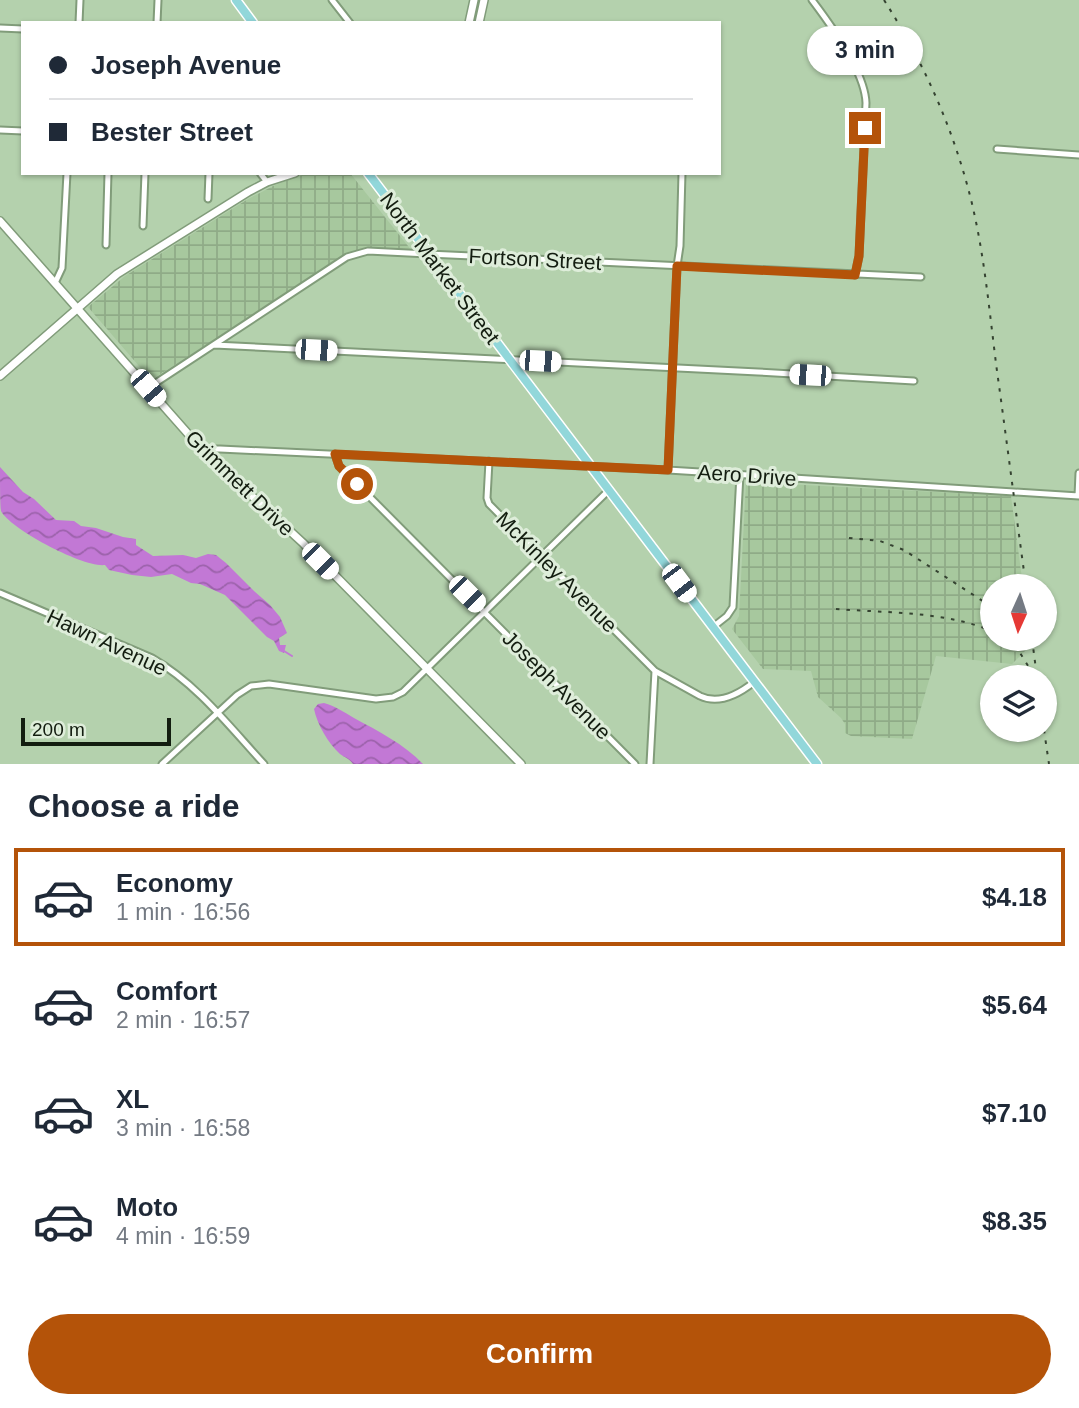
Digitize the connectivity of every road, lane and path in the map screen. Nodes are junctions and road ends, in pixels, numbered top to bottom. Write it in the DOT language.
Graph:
graph roads {
  1 [pos="80,0"];
  2 [pos="158,0"];
  3 [pos="236,0"];
  4 [pos="332,0"];
  5 [pos="474,0"];
  6 [pos="484,0"];
  7 [pos="812,0"];
  8 [pos="79,21"];
  9 [pos="157,21"];
  10 [pos="252,21"];
  11 [pos="348,21"];
  12 [pos="470,21"];
  13 [pos="479,21"];
  14 [pos="0,28"];
  15 [pos="21,29"];
  16 [pos="0,130"];
  17 [pos="21,131"];
  18 [pos="997,149"];
  19 [pos="1079,155"];
  20 [pos="67,175"];
  21 [pos="108,175"];
  22 [pos="145,175"];
  23 [pos="209,175"];
  24 [pos="262,175"];
  25 [pos="289,175"];
  26 [pos="369,175"];
  27 [pos="682,175"];
  28 [pos="267,182"];
  29 [pos="208,200"];
  30 [pos="0,221"];
  31 [pos="143,226"];
  32 [pos="106,245"];
  33 [pos="428,254"];
  34 [pos="677,266"];
  35 [pos="855,275"];
  36 [pos="921,277"];
  37 [pos="55,283"];
  38 [pos="77,308"];
  39 [pos="214,345"];
  40 [pos="509,360"];
  41 [pos="672,367"];
  42 [pos="0,376"];
  43 [pos="914,381"];
  44 [pos="148,388"];
  45 [pos="205,453"];
  46 [pos="335,454"];
  47 [pos="489,461"];
  48 [pos="589,466"];
  49 [pos="668,470"];
  50 [pos="1079,473"];
  51 [pos="740,474"];
  52 [pos="609,490"];
  53 [pos="1078,496"];
  54 [pos="541,557"];
  55 [pos="0,593"];
  56 [pos="485,612"];
  57 [pos="713,627"];
  58 [pos="427,669"];
  59 [pos="655,671"];
  60 [pos="754,682"];
  61 [pos="217,712"];
  62 [pos="162,764"];
  63 [pos="264,764"];
  64 [pos="521,764"];
  65 [pos="635,764"];
  66 [pos="650,764"];
  67 [pos="817,764"];
  1 -- 8 [label="street"];
  2 -- 9 [label="street"];
  3 -- 10 [label="main road"];
  4 -- 11 [label="street"];
  5 -- 12 [label="main road"];
  6 -- 13 [label="main road"];
  7 -- 35 [label="street"];
  14 -- 15 [label="street"];
  16 -- 17 [label="street"];
  18 -- 19 [label="street"];
  20 -- 37 [label="street"];
  21 -- 32 [label="street"];
  22 -- 31 [label="street"];
  23 -- 29 [label="street"];
  24 -- 28 [label="street"];
  25 -- 28 [label="main road"];
  26 -- 33 [label="main road, North Market Street"];
  27 -- 34 [label="street"];
  28 -- 38 [label="main road"];
  30 -- 37 [label="main road, Grimmett Drive"];
  33 -- 34 [label="street, Fortson Street"];
  33 -- 39 [label="street, Fortson Street"];
  33 -- 40 [label="main road, North Market Street"];
  34 -- 35 [label="street, Fortson Street"];
  34 -- 41 [label="street"];
  35 -- 36 [label="street, Fortson Street"];
  37 -- 38 [label="main road, Grimmett Drive"];
  38 -- 42 [label="main road"];
  38 -- 44 [label="main road, Grimmett Drive"];
  39 -- 40 [label="street"];
  39 -- 44 [label="street, Fortson Street"];
  40 -- 41 [label="street"];
  40 -- 48 [label="main road, North Market Street"];
  41 -- 43 [label="street"];
  41 -- 49 [label="street"];
  44 -- 45 [label="main road, Grimmett Drive"];
  45 -- 46 [label="street, Aero Drive"];
  45 -- 58 [label="main road, Grimmett Drive"];
  46 -- 47 [label="street, Aero Drive"];
  46 -- 56 [label="street, Joseph Avenue"];
  47 -- 48 [label="street, Aero Drive"];
  47 -- 54 [label="street, McKinley Avenue"];
  48 -- 49 [label="street, Aero Drive"];
  48 -- 52 [label="main road, North Market Street"];
  49 -- 51 [label="street, Aero Drive"];
  50 -- 53 [label="street"];
  51 -- 53 [label="street, Aero Drive"];
  51 -- 57 [label="street"];
  52 -- 54 [label="street"];
  52 -- 57 [label="main road, North Market Street"];
  54 -- 56 [label="street"];
  54 -- 59 [label="street, McKinley Avenue"];
  55 -- 61 [label="street, Hawn Avenue"];
  56 -- 58 [label="street"];
  56 -- 65 [label="street, Joseph Avenue"];
  57 -- 60 [label="main road, North Market Street"];
  58 -- 61 [label="street"];
  58 -- 64 [label="main road, Grimmett Drive"];
  59 -- 60 [label="street, McKinley Avenue"];
  59 -- 66 [label="street"];
  60 -- 67 [label="main road, North Market Street"];
  61 -- 62 [label="street"];
  61 -- 63 [label="street, Hawn Avenue"];
}
